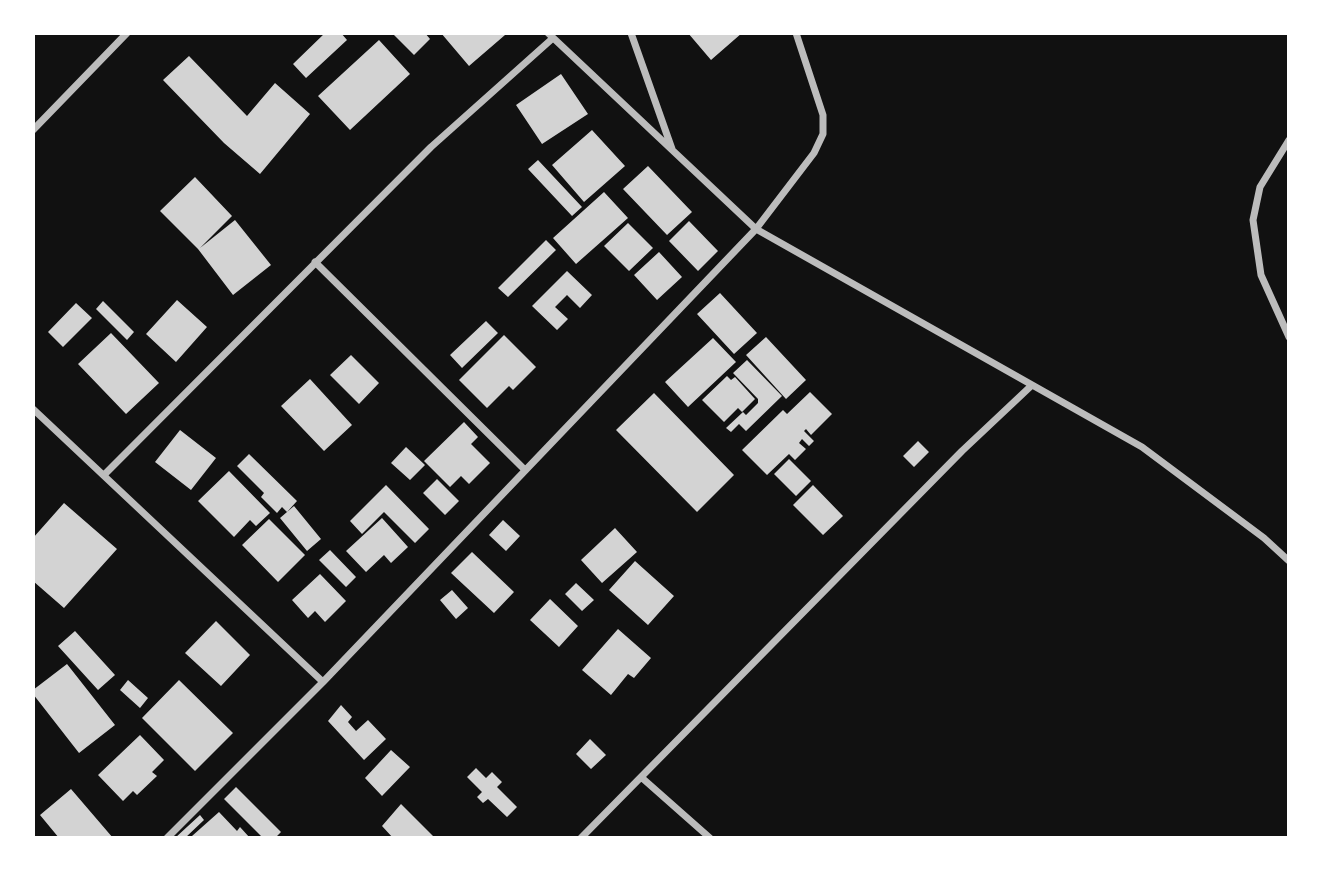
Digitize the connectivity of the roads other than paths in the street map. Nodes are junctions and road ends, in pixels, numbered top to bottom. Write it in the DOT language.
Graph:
graph roads {
  1 [pos="127,33"];
  2 [pos="631,33"];
  3 [pos="796,33"];
  4 [pos="551,36"];
  5 [pos="33,130"];
  6 [pos="1289,140"];
  7 [pos="673,153"];
  8 [pos="755,229"];
  9 [pos="315,262"];
  10 [pos="1289,337"];
  11 [pos="1031,386"];
  12 [pos="33,409"];
  13 [pos="525,470"];
  14 [pos="104,475"];
  15 [pos="1289,561"];
  16 [pos="323,682"];
  17 [pos="641,777"];
  18 [pos="167,838"];
  19 [pos="581,838"];
  20 [pos="710,838"];
  1 -- 5 [label="street"];
  2 -- 7 [label="street"];
  3 -- 8 [label="street"];
  4 -- 7 [label="street"];
  4 -- 9 [label="street"];
  6 -- 10 [label="street"];
  7 -- 8 [label="street"];
  8 -- 11 [label="street"];
  8 -- 13 [label="street"];
  9 -- 13 [label="street"];
  9 -- 14 [label="street"];
  11 -- 15 [label="street"];
  11 -- 17 [label="street"];
  12 -- 14 [label="street"];
  13 -- 16 [label="street"];
  14 -- 16 [label="street"];
  16 -- 18 [label="street"];
  17 -- 19 [label="street"];
  17 -- 20 [label="street"];
}
